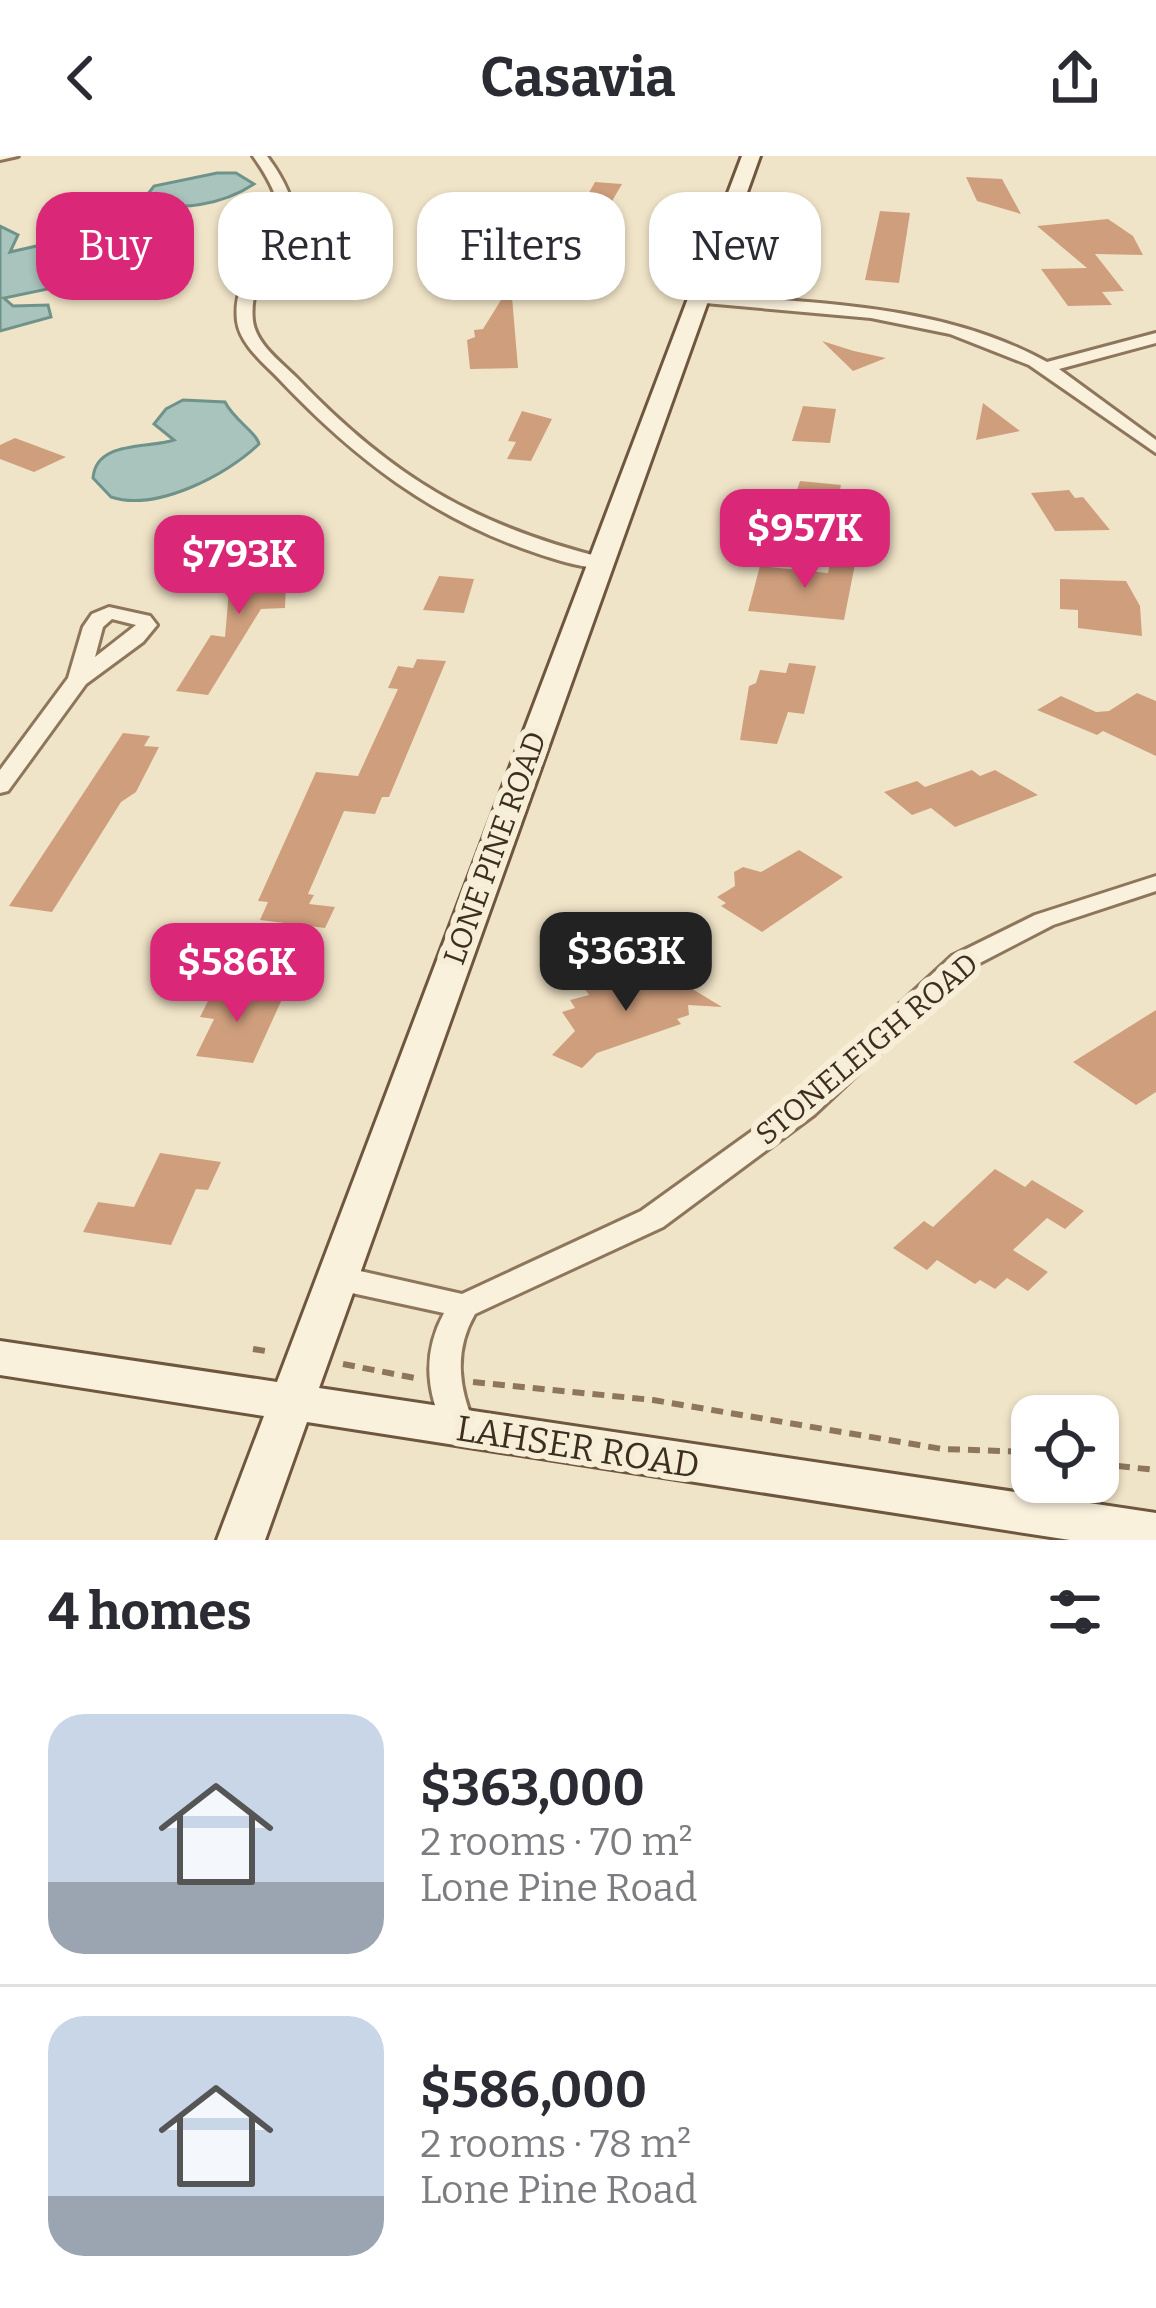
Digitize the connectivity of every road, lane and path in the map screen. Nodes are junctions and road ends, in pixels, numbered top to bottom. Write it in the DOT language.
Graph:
graph roads {
  1 [pos="0,156"];
  2 [pos="11,156"];
  3 [pos="260,156"];
  4 [pos="752,156"];
  5 [pos="739,192"];
  6 [pos="699,300"];
  7 [pos="711,300"];
  8 [pos="1156,338"];
  9 [pos="1045,368"];
  10 [pos="1156,448"];
  11 [pos="601,563"];
  12 [pos="78,679"];
  13 [pos="0,786"];
  14 [pos="1156,883"];
  15 [pos="338,1278"];
  16 [pos="464,1306"];
  17 [pos="0,1358"];
  18 [pos="359,1366"];
  19 [pos="411,1378"];
  20 [pos="484,1384"];
  21 [pos="293,1403"];
  22 [pos="460,1428"];
  23 [pos="1011,1451"];
  24 [pos="1119,1466"];
  25 [pos="1156,1470"];
  26 [pos="1156,1533"];
  27 [pos="242,1540"];
  1 -- 2 [label="street"];
  3 -- 11 [label="street"];
  4 -- 5 [label="street, LONE PINE ROAD"];
  6 -- 11 [label="street, LONE PINE ROAD"];
  7 -- 9 [label="street"];
  8 -- 9 [label="street"];
  9 -- 10 [label="street"];
  11 -- 15 [label="street, LONE PINE ROAD"];
  12 -- 13 [label="street"];
  14 -- 16 [label="street, STONELEIGH ROAD"];
  15 -- 16 [label="street"];
  15 -- 21 [label="street, LONE PINE ROAD"];
  16 -- 22 [label="street"];
  17 -- 21 [label="street, LAHSER ROAD"];
  18 -- 19 [label="path"];
  20 -- 23 [label="path"];
  21 -- 22 [label="street, LAHSER ROAD"];
  21 -- 27 [label="street, LONE PINE ROAD"];
  22 -- 26 [label="street, LAHSER ROAD"];
  24 -- 25 [label="path"];
}
